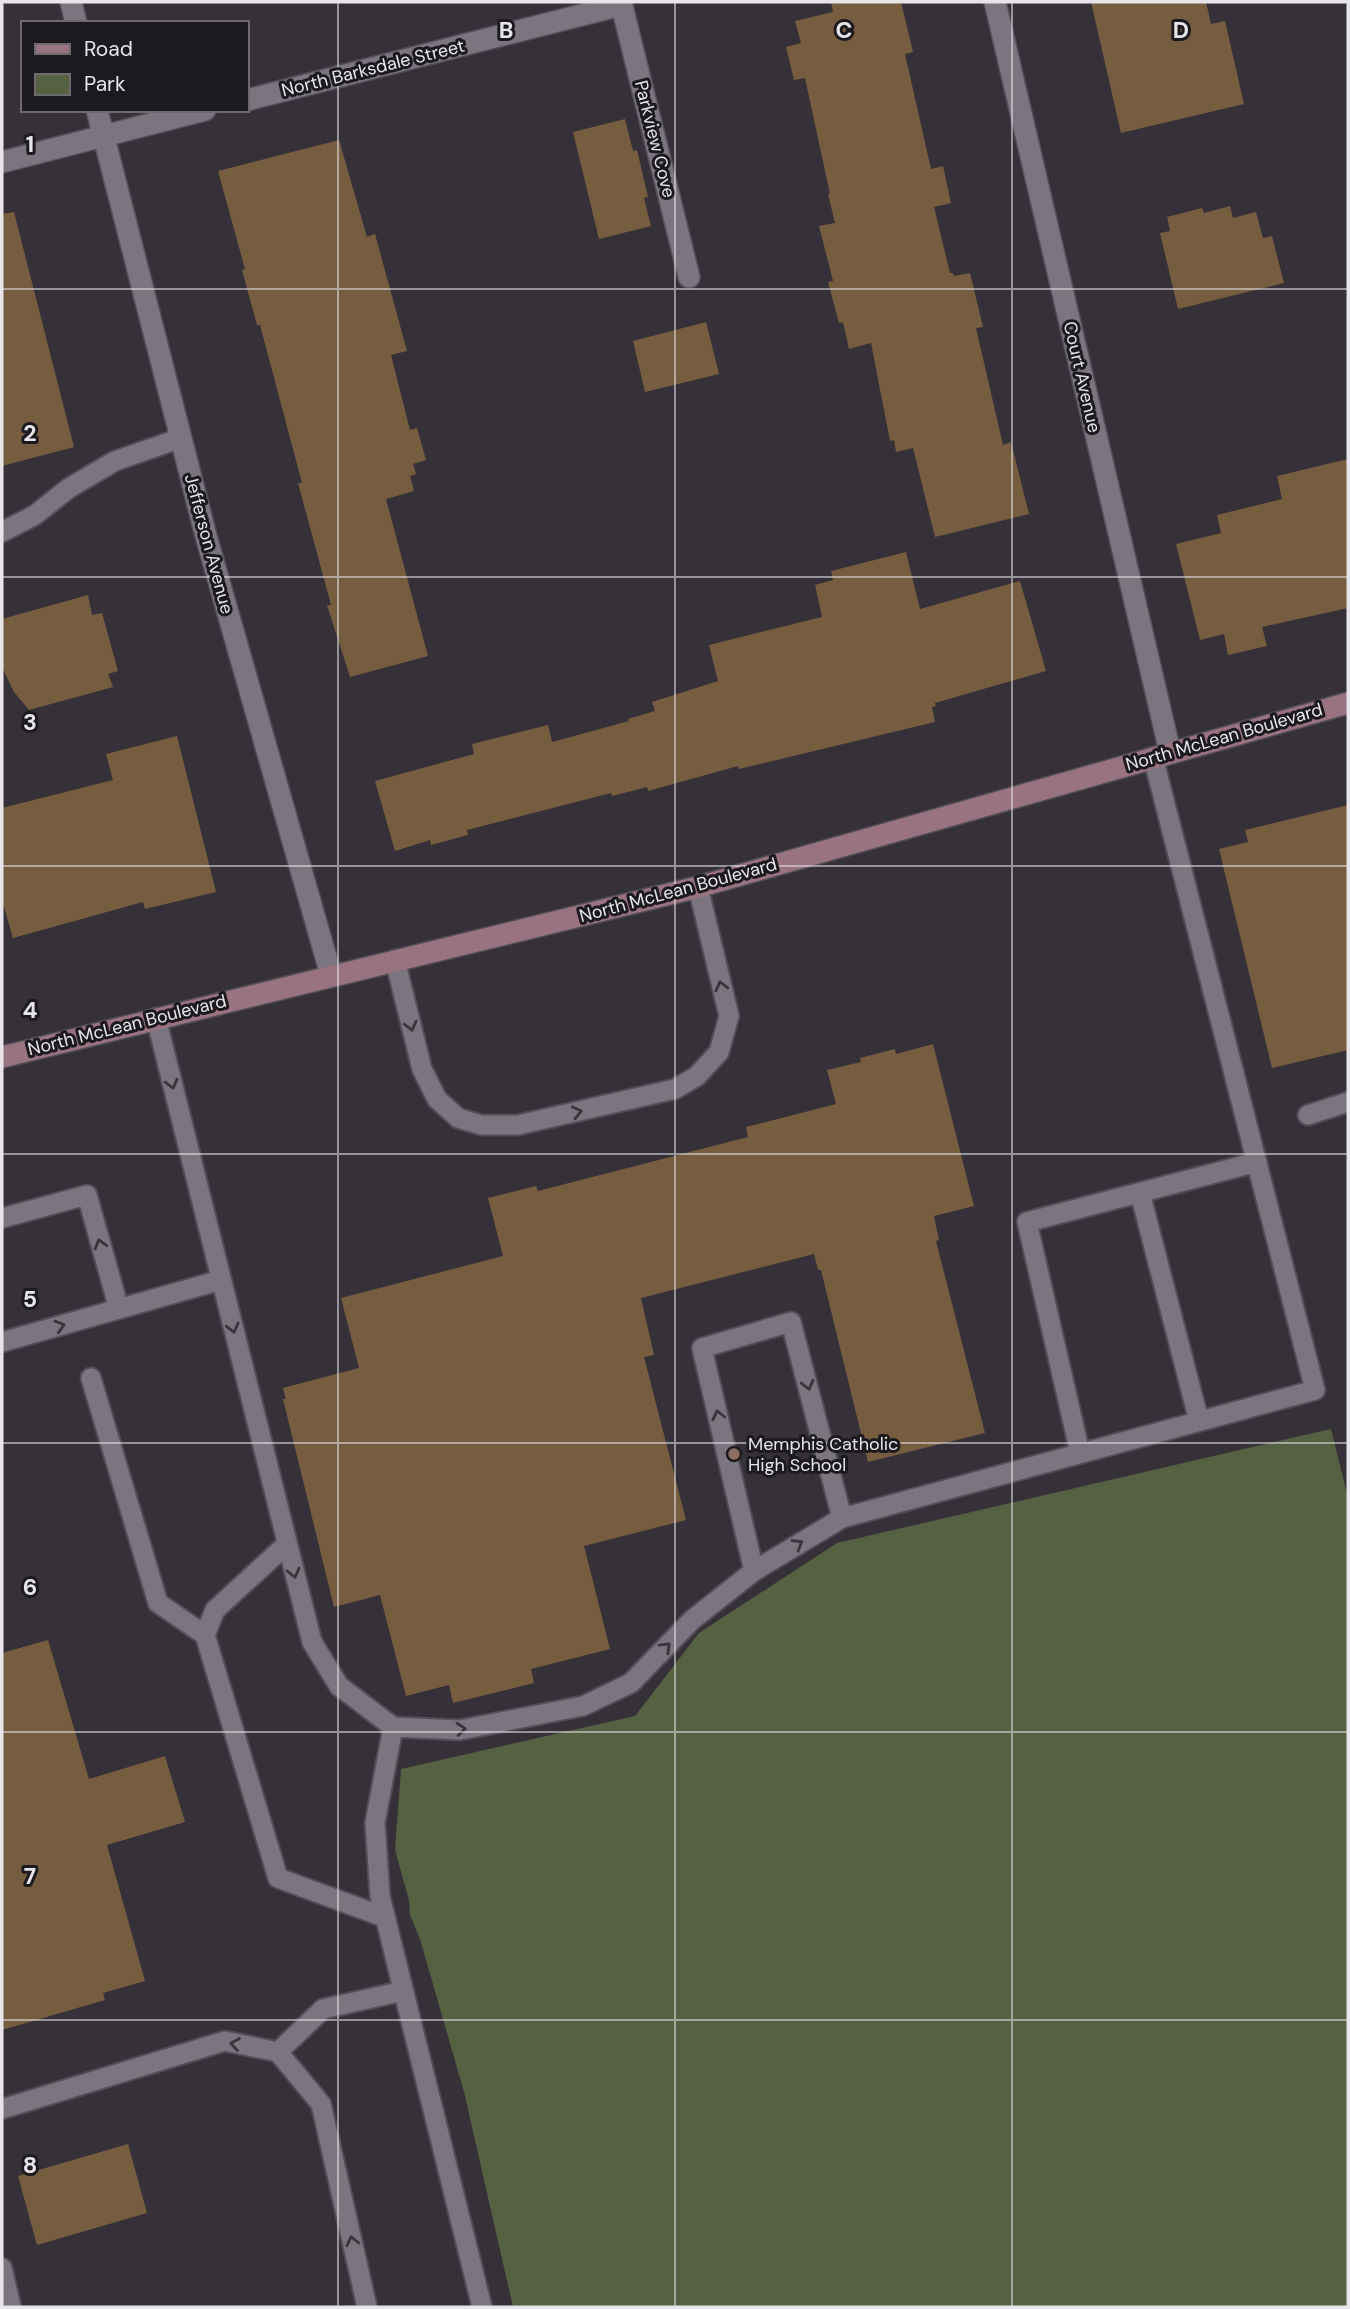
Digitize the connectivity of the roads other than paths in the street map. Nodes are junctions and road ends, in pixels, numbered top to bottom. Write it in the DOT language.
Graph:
graph roads {
  1 [pos="71,2"];
  2 [pos="995,2"];
  3 [pos="621,3"];
  4 [pos="76,21"];
  5 [pos="248,100"];
  6 [pos="97,112"];
  7 [pos="197,112"];
  8 [pos="103,136"];
  9 [pos="2,162"];
  10 [pos="689,276"];
  11 [pos="181,438"];
  12 [pos="2,531"];
  13 [pos="1348,703"];
  14 [pos="1161,754"];
  15 [pos="698,887"];
  16 [pos="395,960"];
  17 [pos="331,975"];
  18 [pos="156,1018"];
  19 [pos="2,1057"];
  20 [pos="1348,1102"];
  21 [pos="1308,1115"];
  22 [pos="1257,1162"];
  23 [pos="1140,1193"];
  24 [pos="2,1218"];
  25 [pos="221,1280"];
  26 [pos="119,1309"];
  27 [pos="2,1342"];
  28 [pos="91,1378"];
  29 [pos="1199,1422"];
  30 [pos="1080,1453"];
  31 [pos="842,1518"];
  32 [pos="287,1544"];
  33 [pos="754,1571"];
  34 [pos="205,1635"];
  35 [pos="393,1727"];
  36 [pos="384,1917"];
  37 [pos="403,1990"];
  38 [pos="278,2052"];
  39 [pos="2,2109"];
  40 [pos="2,2268"];
  41 [pos="11,2307"];
  42 [pos="367,2307"];
  43 [pos="482,2307"];
  1 -- 4 [label="street"];
  2 -- 14 [label="street, Court Avenue"];
  3 -- 5 [label="street, North Barksdale Street"];
  3 -- 10 [label="street, Parkview Cove"];
  6 -- 8 [label="street, Jefferson Avenue"];
  7 -- 8 [label="street"];
  8 -- 9 [label="street"];
  8 -- 11 [label="street, Jefferson Avenue"];
  11 -- 12 [label="lane"];
  11 -- 17 [label="street, Jefferson Avenue"];
  13 -- 14 [label="main road, North McLean Boulevard"];
  14 -- 15 [label="main road, North McLean Boulevard"];
  14 -- 22 [label="lane"];
  15 -- 16 [label="main road, North McLean Boulevard"];
  16 -- 15 [label="lane, one-way"];
  16 -- 17 [label="main road, North McLean Boulevard"];
  17 -- 18 [label="main road, North McLean Boulevard"];
  18 -- 19 [label="main road, North McLean Boulevard"];
  18 -- 25 [label="lane, one-way"];
  20 -- 21 [label="lane"];
  22 -- 23 [label="lane"];
  22 -- 29 [label="lane"];
  23 -- 29 [label="lane"];
  23 -- 30 [label="lane"];
  26 -- 24 [label="lane, one-way"];
  25 -- 26 [label="lane"];
  25 -- 32 [label="lane, one-way"];
  27 -- 26 [label="lane, one-way"];
  28 -- 34 [label="lane"];
  29 -- 30 [label="lane"];
  30 -- 31 [label="lane"];
  33 -- 31 [label="lane, one-way"];
  33 -- 31 [label="lane, one-way"];
  32 -- 34 [label="lane"];
  32 -- 35 [label="lane, one-way"];
  35 -- 33 [label="lane, one-way"];
  34 -- 36 [label="lane"];
  35 -- 36 [label="lane"];
  36 -- 37 [label="lane"];
  37 -- 38 [label="lane"];
  37 -- 43 [label="lane"];
  38 -- 39 [label="lane, one-way"];
  42 -- 38 [label="lane, one-way"];
  40 -- 41 [label="lane"];
}
